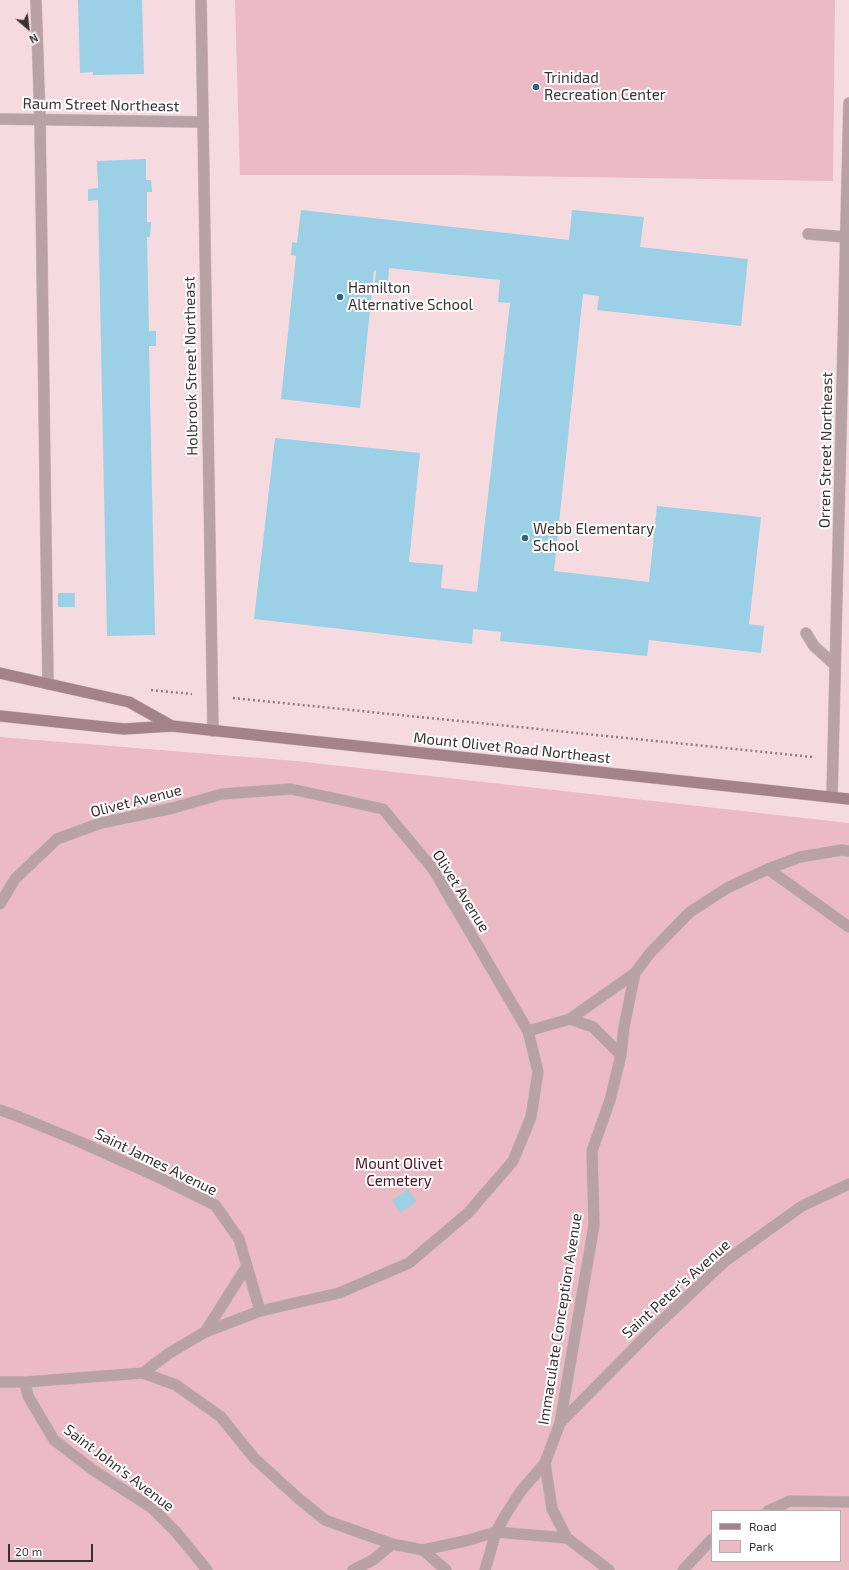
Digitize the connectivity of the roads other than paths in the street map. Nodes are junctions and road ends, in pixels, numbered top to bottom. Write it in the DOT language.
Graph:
graph roads {
  1 [pos="36,0"];
  2 [pos="201,0"];
  3 [pos="849,103"];
  4 [pos="0,119"];
  5 [pos="40,120"];
  6 [pos="202,122"];
  7 [pos="849,145"];
  8 [pos="808,234"];
  9 [pos="846,237"];
  10 [pos="806,634"];
  11 [pos="835,665"];
  12 [pos="0,673"];
  13 [pos="48,684"];
  14 [pos="0,716"];
  15 [pos="172,726"];
  16 [pos="213,730"];
  17 [pos="832,797"];
  18 [pos="849,799"];
  19 [pos="849,851"];
  20 [pos="768,869"];
  21 [pos="0,904"];
  22 [pos="849,927"];
  23 [pos="634,973"];
  24 [pos="570,1019"];
  25 [pos="528,1031"];
  26 [pos="621,1055"];
  27 [pos="0,1110"];
  28 [pos="849,1184"];
  29 [pos="246,1266"];
  30 [pos="260,1311"];
  31 [pos="205,1332"];
  32 [pos="143,1373"];
  33 [pos="0,1382"];
  34 [pos="25,1382"];
  35 [pos="560,1423"];
  36 [pos="546,1463"];
  37 [pos="849,1502"];
  38 [pos="770,1510"];
  39 [pos="496,1532"];
  40 [pos="567,1538"];
  41 [pos="711,1540"];
  42 [pos="392,1544"];
  43 [pos="424,1550"];
  44 [pos="207,1570"];
  45 [pos="352,1570"];
  46 [pos="446,1570"];
  47 [pos="485,1570"];
  48 [pos="609,1570"];
  49 [pos="683,1570"];
  1 -- 5 [label="street"];
  2 -- 6 [label="street, Holbrook Street Northeast"];
  3 -- 7 [label="street, Orren Street Northeast"];
  4 -- 5 [label="street, Raum Street Northeast"];
  5 -- 6 [label="street, Raum Street Northeast"];
  5 -- 13 [label="street"];
  6 -- 16 [label="street, Holbrook Street Northeast"];
  7 -- 9 [label="street, Orren Street Northeast"];
  8 -- 9 [label="street"];
  9 -- 11 [label="street, Orren Street Northeast"];
  10 -- 11 [label="street"];
  11 -- 17 [label="street, Orren Street Northeast"];
  12 -- 13 [label="main road, Mount Olivet Road Northeast"];
  13 -- 15 [label="main road, Mount Olivet Road Northeast"];
  14 -- 15 [label="main road, Mount Olivet Road Northeast"];
  15 -- 16 [label="main road, Mount Olivet Road Northeast"];
  16 -- 17 [label="main road, Mount Olivet Road Northeast"];
  17 -- 18 [label="main road, Mount Olivet Road Northeast"];
  19 -- 20 [label="street"];
  20 -- 22 [label="street"];
  20 -- 23 [label="street"];
  21 -- 25 [label="street, Olivet Avenue"];
  23 -- 24 [label="street"];
  23 -- 26 [label="street, Immaculate Conception Avenue"];
  24 -- 25 [label="street"];
  24 -- 26 [label="street"];
  25 -- 30 [label="street, Olivet Avenue"];
  26 -- 35 [label="street, Immaculate Conception Avenue"];
  27 -- 29 [label="street, Saint James Avenue"];
  28 -- 35 [label="street, Saint Peter's Avenue"];
  29 -- 30 [label="street, Saint James Avenue"];
  29 -- 31 [label="street"];
  30 -- 31 [label="street, Olivet Avenue"];
  31 -- 32 [label="street, Olivet Avenue"];
  32 -- 34 [label="street"];
  32 -- 42 [label="street"];
  33 -- 34 [label="street"];
  34 -- 44 [label="street, Saint John's Avenue"];
  35 -- 36 [label="street, Immaculate Conception Avenue"];
  36 -- 39 [label="street"];
  36 -- 40 [label="street, Immaculate Conception Avenue"];
  37 -- 38 [label="street"];
  39 -- 40 [label="street"];
  39 -- 43 [label="street"];
  39 -- 47 [label="street"];
  40 -- 48 [label="street"];
  41 -- 49 [label="street"];
  42 -- 43 [label="street"];
  42 -- 45 [label="street"];
  43 -- 46 [label="street"];
}
